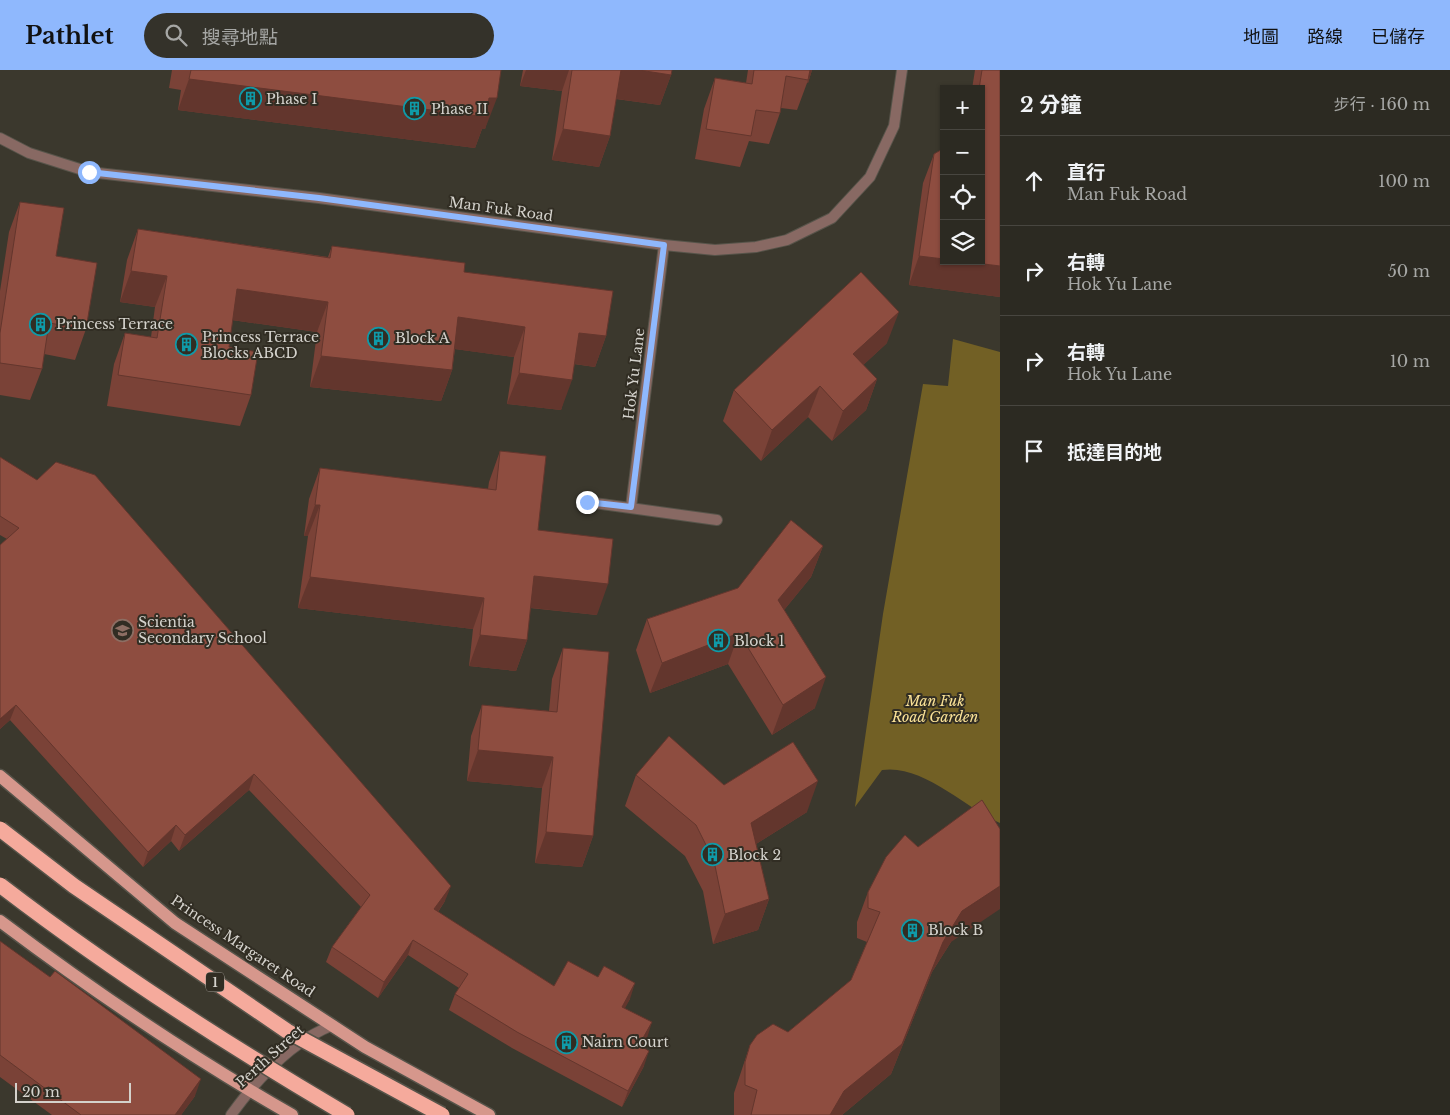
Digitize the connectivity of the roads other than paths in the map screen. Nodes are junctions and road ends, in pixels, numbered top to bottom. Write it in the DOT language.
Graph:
graph roads {
  1 [pos="902,70"];
  2 [pos="0,138"];
  3 [pos="664,245"];
  4 [pos="587,502"];
  5 [pos="631,507"];
  6 [pos="717,520"];
  7 [pos="0,776"];
  8 [pos="0,829"];
  9 [pos="0,885"];
  10 [pos="0,921"];
  11 [pos="334,1025"];
  12 [pos="249,1090"];
  13 [pos="231,1115"];
  14 [pos="292,1115"];
  15 [pos="347,1115"];
  16 [pos="442,1115"];
  17 [pos="489,1115"];
  1 -- 3 [label="street, Man Fuk Road"];
  2 -- 3 [label="street, Man Fuk Road"];
  3 -- 5 [label="street, Hok Yu Lane"];
  4 -- 5 [label="street"];
  5 -- 6 [label="street"];
  7 -- 11 [label="main road, Princess Margaret Road"];
  8 -- 16 [label="highway, 1, bridge"];
  9 -- 15 [label="highway, bridge"];
  10 -- 12 [label="main road"];
  11 -- 12 [label="street, Perth Street"];
  11 -- 17 [label="main road, Princess Margaret Road"];
  12 -- 13 [label="street, Perth Street"];
  12 -- 14 [label="main road"];
}
